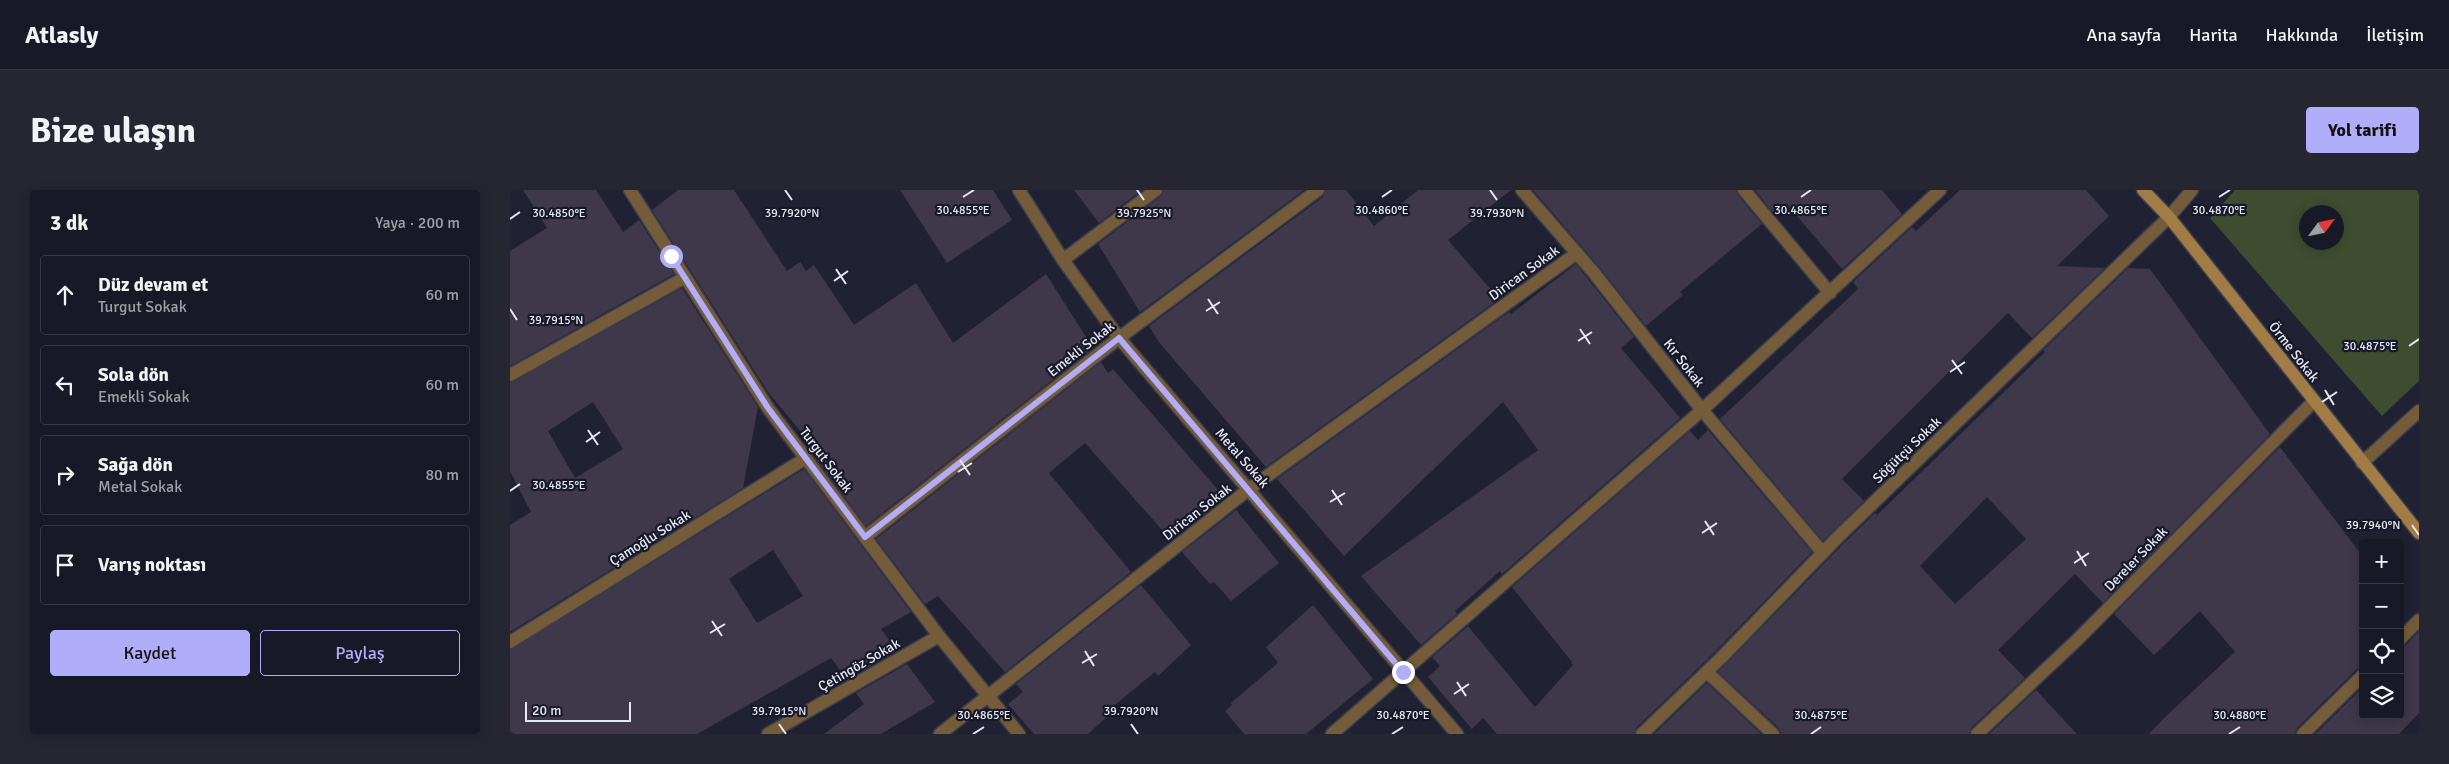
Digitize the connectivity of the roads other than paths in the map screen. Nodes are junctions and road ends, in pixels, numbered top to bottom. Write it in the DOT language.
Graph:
graph roads {
  1 [pos="630,190"];
  2 [pos="1019,190"];
  3 [pos="1156,190"];
  4 [pos="1318,190"];
  5 [pos="1522,190"];
  6 [pos="1744,190"];
  7 [pos="1940,190"];
  8 [pos="2144,190"];
  9 [pos="2192,190"];
  10 [pos="1926,194"];
  11 [pos="2169,217"];
  12 [pos="1577,254"];
  13 [pos="1064,260"];
  14 [pos="684,278"];
  15 [pos="1830,293"];
  16 [pos="1119,338"];
  17 [pos="510,375"];
  18 [pos="2314,402"];
  19 [pos="1702,410"];
  20 [pos="2419,411"];
  21 [pos="806,458"];
  22 [pos="2362,462"];
  23 [pos="1249,490"];
  24 [pos="2419,533"];
  25 [pos="865,537"];
  26 [pos="1823,553"];
  27 [pos="2419,620"];
  28 [pos="2404,635"];
  29 [pos="939,636"];
  30 [pos="510,642"];
  31 [pos="1403,672"];
  32 [pos="1707,672"];
  33 [pos="2359,680"];
  34 [pos="989,697"];
  35 [pos="768,734"];
  36 [pos="940,734"];
  37 [pos="1019,734"];
  38 [pos="1332,734"];
  39 [pos="1457,734"];
  40 [pos="1642,734"];
  41 [pos="1773,734"];
  42 [pos="1976,734"];
  43 [pos="2303,734"];
  1 -- 14 [label="street, Turgut Sokak"];
  2 -- 13 [label="street, Metal Sokak"];
  3 -- 13 [label="street"];
  4 -- 16 [label="street, Emekli Sokak"];
  5 -- 12 [label="street, Kır Sokak"];
  6 -- 15 [label="street"];
  7 -- 10 [label="street"];
  8 -- 11 [label="main road, Örme Sokak"];
  9 -- 11 [label="street, Söğütçü Sokak"];
  10 -- 15 [label="street"];
  11 -- 18 [label="main road, Örme Sokak"];
  11 -- 26 [label="street, Söğütçü Sokak"];
  12 -- 19 [label="street, Kır Sokak"];
  12 -- 23 [label="street, Dirican Sokak"];
  13 -- 16 [label="street, Metal Sokak"];
  14 -- 17 [label="street"];
  14 -- 21 [label="street, Turgut Sokak"];
  15 -- 19 [label="street"];
  16 -- 23 [label="street, Metal Sokak"];
  16 -- 25 [label="street, Emekli Sokak"];
  18 -- 22 [label="main road, Örme Sokak"];
  18 -- 42 [label="street, Dereler Sokak"];
  19 -- 26 [label="street, Kır Sokak"];
  19 -- 31 [label="street"];
  20 -- 22 [label="street"];
  21 -- 25 [label="street, Turgut Sokak"];
  21 -- 30 [label="street, Çamoğlu Sokak"];
  22 -- 24 [label="main road, Örme Sokak"];
  23 -- 31 [label="street, Metal Sokak"];
  23 -- 34 [label="street, Dirican Sokak"];
  25 -- 29 [label="street, Turgut Sokak"];
  26 -- 32 [label="street, Söğütçü Sokak"];
  27 -- 28 [label="street"];
  29 -- 34 [label="street, Turgut Sokak"];
  29 -- 35 [label="street, Çetingöz Sokak"];
  31 -- 38 [label="street"];
  31 -- 39 [label="street, Metal Sokak"];
  32 -- 40 [label="street, Söğütçü Sokak"];
  32 -- 41 [label="street"];
  33 -- 43 [label="street"];
  34 -- 36 [label="street, Dirican Sokak"];
  34 -- 37 [label="street, Turgut Sokak"];
}
